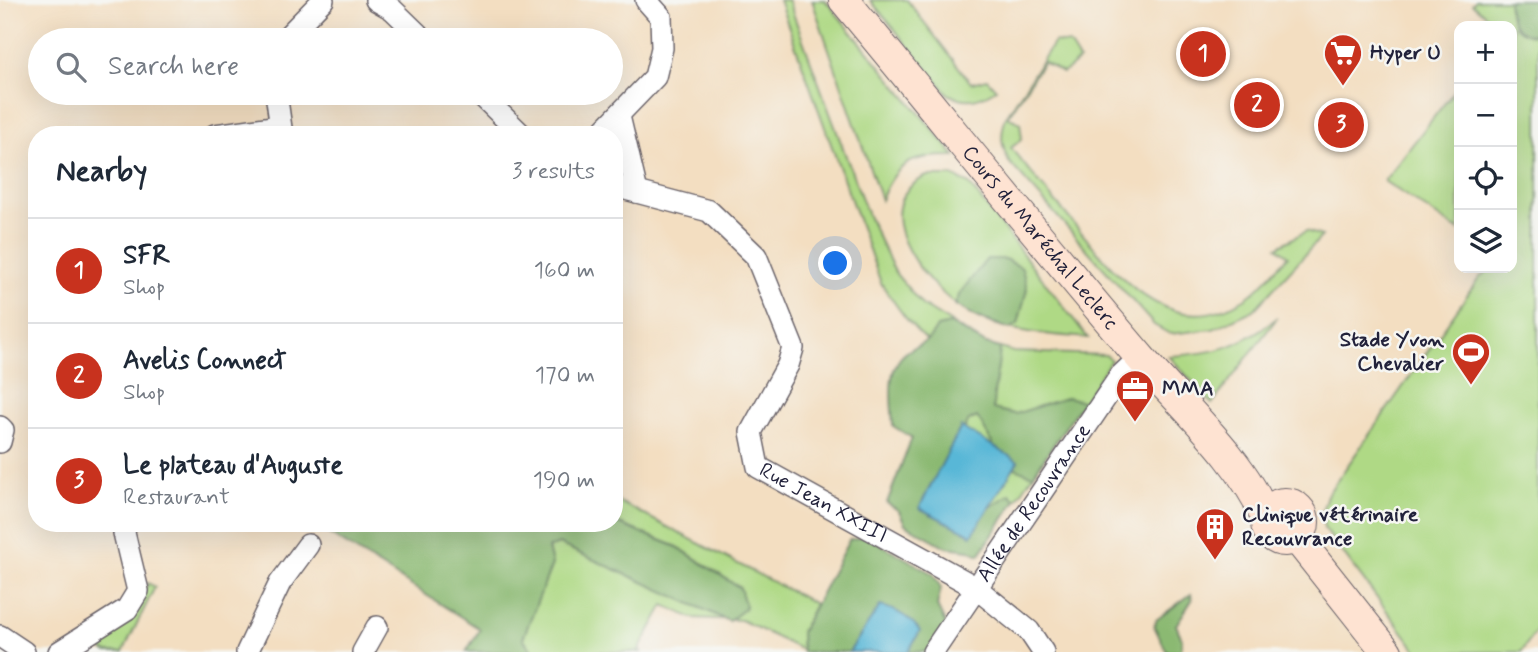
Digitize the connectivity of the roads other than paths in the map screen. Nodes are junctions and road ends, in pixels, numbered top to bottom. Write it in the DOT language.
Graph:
graph roads {
  1 [pos="323,0"];
  2 [pos="376,0"];
  3 [pos="646,0"];
  4 [pos="844,0"];
  5 [pos="296,28"];
  6 [pos="412,28"];
  7 [pos="278,105"];
  8 [pos="491,105"];
  9 [pos="619,116"];
  10 [pos="280,126"];
  11 [pos="513,126"];
  12 [pos="608,126"];
  13 [pos="621,126"];
  14 [pos="623,133"];
  15 [pos="623,188"];
  16 [pos="637,192"];
  17 [pos="1140,357"];
  18 [pos="0,427"];
  19 [pos="0,442"];
  20 [pos="124,532"];
  21 [pos="308,545"];
  22 [pos="975,587"];
  23 [pos="377,627"];
  24 [pos="0,636"];
  25 [pos="24,652"];
  26 [pos="59,652"];
  27 [pos="247,652"];
  28 [pos="363,652"];
  29 [pos="933,652"];
  30 [pos="1043,652"];
  31 [pos="1387,652"];
  1 -- 5 [label="street"];
  2 -- 6 [label="street"];
  3 -- 9 [label="street"];
  4 -- 17 [label="main road, Cours du Maréchal Leclerc"];
  7 -- 10 [label="street"];
  8 -- 11 [label="street"];
  9 -- 12 [label="street"];
  9 -- 13 [label="street"];
  14 -- 16 [label="street"];
  15 -- 16 [label="street, Rue Jean XXIII"];
  16 -- 22 [label="street, Rue Jean XXIII"];
  17 -- 22 [label="street, Allée de Recouvrance"];
  17 -- 31 [label="main road, Cours du Maréchal Leclerc"];
  18 -- 19 [label="street"];
  20 -- 26 [label="street"];
  21 -- 27 [label="street"];
  22 -- 29 [label="street, Allée de Recouvrance"];
  22 -- 30 [label="street, Rue Jean XXIII"];
  23 -- 28 [label="street"];
  24 -- 25 [label="street"];
}
